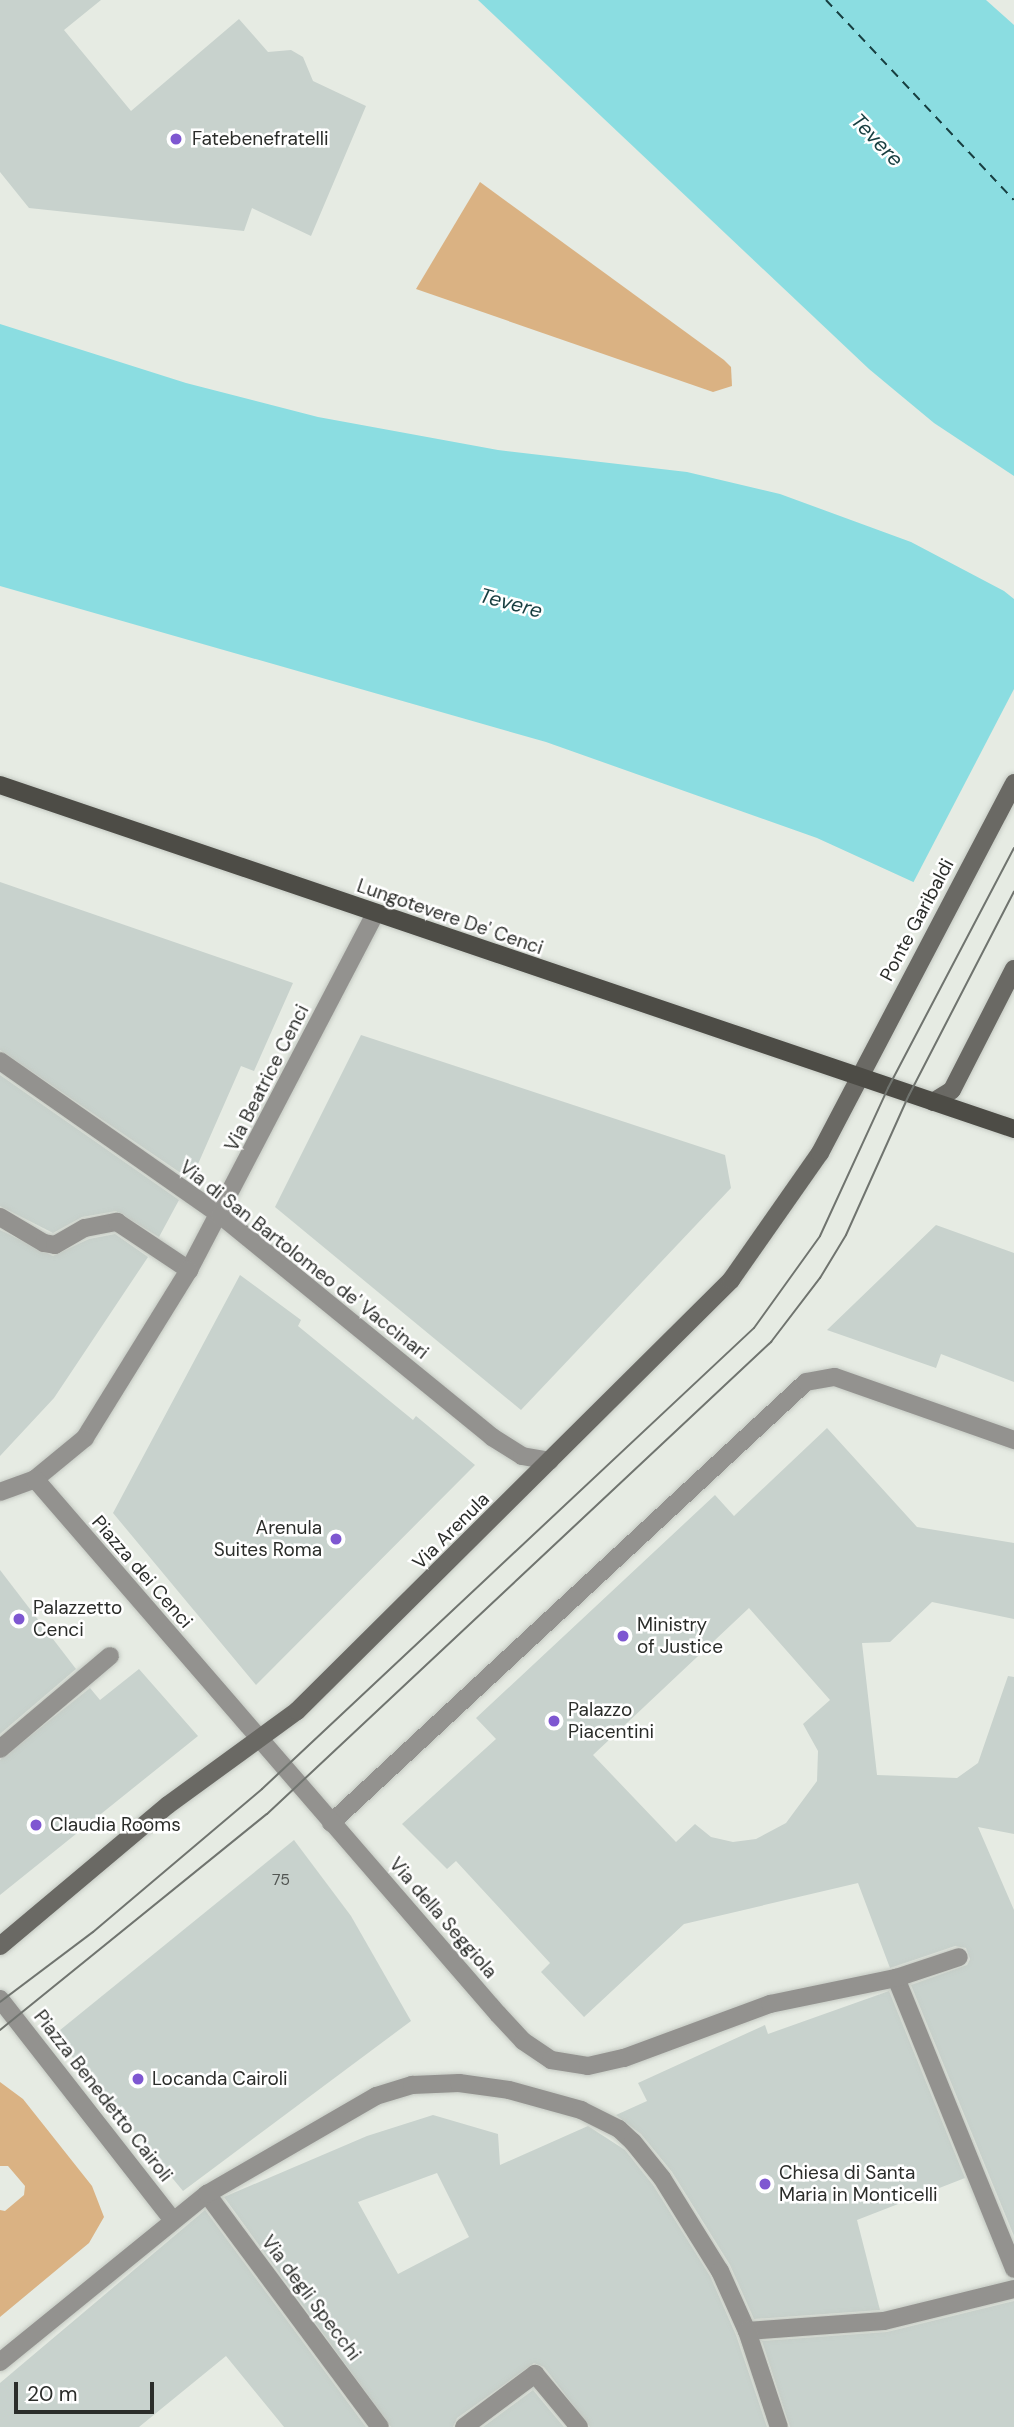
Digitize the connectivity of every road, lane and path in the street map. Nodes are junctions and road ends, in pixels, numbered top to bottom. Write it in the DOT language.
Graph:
graph roads {
  1 [pos="1014,782"];
  2 [pos="0,785"];
  3 [pos="375,914"];
  4 [pos="1014,969"];
  5 [pos="0,1061"];
  6 [pos="859,1077"];
  7 [pos="933,1102"];
  8 [pos="1014,1129"];
  9 [pos="220,1215"];
  10 [pos="0,1217"];
  11 [pos="189,1270"];
  12 [pos="1014,1440"];
  13 [pos="550,1461"];
  14 [pos="35,1479"];
  15 [pos="0,1492"];
  16 [pos="110,1656"];
  17 [pos="260,1741"];
  18 [pos="0,1749"];
  19 [pos="331,1823"];
  20 [pos="0,1946"];
  21 [pos="959,1957"];
  22 [pos="896,1978"];
  23 [pos="0,1999"];
  24 [pos="207,2194"];
  25 [pos="172,2219"];
  26 [pos="1014,2269"];
  27 [pos="1014,2289"];
  28 [pos="747,2331"];
  29 [pos="0,2362"];
  30 [pos="380,2427"];
  31 [pos="464,2427"];
  32 [pos="579,2427"];
  33 [pos="779,2427"];
  1 -- 6 [label="street, Ponte Garibaldi"];
  2 -- 3 [label="main road, Lungotevere De' Cenci"];
  3 -- 6 [label="main road, Lungotevere De' Cenci"];
  3 -- 9 [label="street, Via Beatrice Cenci"];
  4 -- 7 [label="street"];
  5 -- 9 [label="street, Via di San Bartolomeo de' Vaccinari"];
  6 -- 7 [label="main road, Lungotevere De' Cenci"];
  6 -- 13 [label="street, Via Arenula"];
  7 -- 8 [label="main road, Lungotevere De' Cenci"];
  9 -- 11 [label="street, Via Beatrice Cenci"];
  9 -- 13 [label="street, Via di San Bartolomeo de' Vaccinari"];
  10 -- 11 [label="street"];
  11 -- 14 [label="street, Via Beatrice Cenci"];
  12 -- 19 [label="street"];
  13 -- 17 [label="street, Via Arenula"];
  14 -- 15 [label="street"];
  14 -- 17 [label="street, Piazza dei Cenci"];
  16 -- 18 [label="street"];
  17 -- 19 [label="street, Via della Seggiola"];
  17 -- 20 [label="street, Via Arenula"];
  19 -- 22 [label="street, Via della Seggiola"];
  21 -- 22 [label="street, Via della Seggiola"];
  22 -- 26 [label="street"];
  23 -- 25 [label="street, Piazza Benedetto Cairoli"];
  24 -- 25 [label="street"];
  24 -- 28 [label="street"];
  24 -- 30 [label="street, Via degli Specchi"];
  25 -- 29 [label="street"];
  27 -- 28 [label="street"];
  28 -- 33 [label="street"];
  31 -- 32 [label="street"];
}
